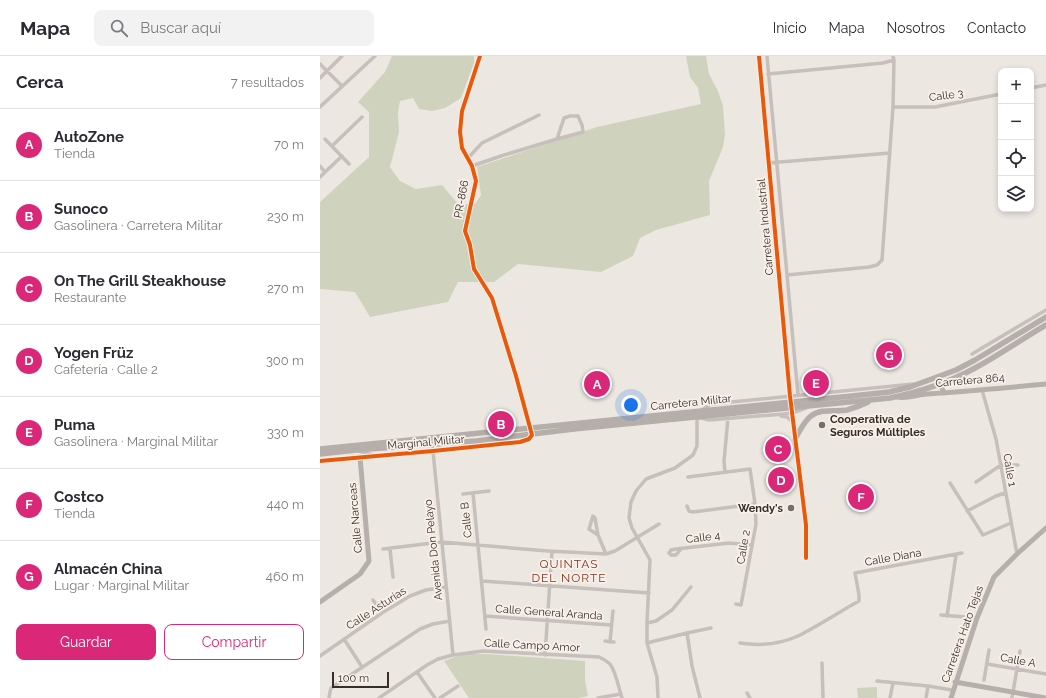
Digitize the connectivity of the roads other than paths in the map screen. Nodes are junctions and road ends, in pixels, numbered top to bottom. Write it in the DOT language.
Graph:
graph roads {
  1 [pos="342,56"];
  2 [pos="375,56"];
  3 [pos="480,56"];
  4 [pos="759,56"];
  5 [pos="767,56"];
  6 [pos="893,58"];
  7 [pos="320,64"];
  8 [pos="327,71"];
  9 [pos="768,74"];
  10 [pos="320,78"];
  11 [pos="1046,85"];
  12 [pos="342,86"];
  13 [pos="1034,87"];
  14 [pos="998,95"];
  15 [pos="320,107"];
  16 [pos="893,107"];
  17 [pos="539,115"];
  18 [pos="362,117"];
  19 [pos="325,139"];
  20 [pos="557,139"];
  21 [pos="332,146"];
  22 [pos="890,153"];
  23 [pos="342,156"];
  24 [pos="468,158"];
  25 [pos="777,163"];
  26 [pos="349,164"];
  27 [pos="768,164"];
  28 [pos="320,166"];
  29 [pos="472,166"];
  30 [pos="325,172"];
  31 [pos="320,177"];
  32 [pos="787,275"];
  33 [pos="1046,310"];
  34 [pos="1046,317"];
  35 [pos="1046,324"];
  36 [pos="990,343"];
  37 [pos="990,352"];
  38 [pos="972,354"];
  39 [pos="937,378"];
  40 [pos="922,383"];
  41 [pos="940,384"];
  42 [pos="1046,384"];
  43 [pos="982,390"];
  44 [pos="944,393"];
  45 [pos="798,395"];
  46 [pos="790,396"];
  47 [pos="897,397"];
  48 [pos="871,400"];
  49 [pos="792,408"];
  50 [pos="700,411"];
  51 [pos="776,414"];
  52 [pos="697,417"];
  53 [pos="728,418"];
  54 [pos="794,424"];
  55 [pos="530,428"];
  56 [pos="532,434"];
  57 [pos="430,438"];
  58 [pos="795,439"];
  59 [pos="432,445"];
  60 [pos="320,449"];
  61 [pos="356,450"];
  62 [pos="433,451"];
  63 [pos="320,454"];
  64 [pos="375,456"];
  65 [pos="360,457"];
  66 [pos="320,461"];
  67 [pos="1018,465"];
  68 [pos="1001,466"];
  69 [pos="725,472"];
  70 [pos="688,477"];
  71 [pos="976,482"];
  72 [pos="950,483"];
  73 [pos="489,492"];
  74 [pos="473,493"];
  75 [pos="463,494"];
  76 [pos="1006,494"];
  77 [pos="755,504"];
  78 [pos="687,506"];
  79 [pos="967,511"];
  80 [pos="1011,523"];
  81 [pos="659,524"];
  82 [pos="1046,528"];
  83 [pos="598,535"];
  84 [pos="637,537"];
  85 [pos="441,542"];
  86 [pos="752,545"];
  87 [pos="478,546"];
  88 [pos="390,549"];
  89 [pos="681,549"];
  90 [pos="383,550"];
  91 [pos="552,551"];
  92 [pos="962,553"];
  93 [pos="606,554"];
  94 [pos="956,554"];
  95 [pos="1017,554"];
  96 [pos="806,558"];
  97 [pos="393,578"];
  98 [pos="482,581"];
  99 [pos="550,586"];
  100 [pos="446,587"];
  101 [pos="691,587"];
  102 [pos="649,593"];
  103 [pos="373,600"];
  104 [pos="320,602"];
  105 [pos="736,604"];
  106 [pos="613,612"];
  107 [pos="382,614"];
  108 [pos="485,616"];
  109 [pos="941,616"];
  110 [pos="947,616"];
  111 [pos="977,618"];
  112 [pos="547,620"];
  113 [pos="450,622"];
  114 [pos="646,623"];
  115 [pos="611,625"];
  116 [pos="711,628"];
  117 [pos="486,629"];
  118 [pos="687,633"];
  119 [pos="344,639"];
  120 [pos="605,641"];
  121 [pos="647,643"];
  122 [pos="740,643"];
  123 [pos="989,650"];
  124 [pos="1020,650"];
  125 [pos="453,655"];
  126 [pos="545,655"];
  127 [pos="320,656"];
  128 [pos="822,663"];
  129 [pos="987,664"];
  130 [pos="362,667"];
  131 [pos="1017,669"];
  132 [pos="417,672"];
  133 [pos="1046,674"];
  134 [pos="984,680"];
  135 [pos="877,681"];
  136 [pos="955,682"];
  137 [pos="893,683"];
  138 [pos="458,686"];
  139 [pos="928,686"];
  140 [pos="952,690"];
  141 [pos="1013,692"];
  142 [pos="747,693"];
  143 [pos="621,696"];
  144 [pos="329,698"];
  145 [pos="379,698"];
  146 [pos="435,698"];
  147 [pos="440,698"];
  148 [pos="598,698"];
  149 [pos="658,698"];
  150 [pos="700,698"];
  151 [pos="750,698"];
  152 [pos="822,698"];
  153 [pos="890,698"];
  154 [pos="926,698"];
  155 [pos="950,698"];
  156 [pos="1012,698"];
  157 [pos="1046,698"];
  1 -- 8 [label="street"];
  2 -- 12 [label="street"];
  3 -- 24 [label="street, PR-866 / PR-866"];
  4 -- 27 [label="street, Carretera Industrial"];
  5 -- 9 [label="street"];
  6 -- 9 [label="street"];
  6 -- 16 [label="street"];
  7 -- 8 [label="street"];
  8 -- 10 [label="street"];
  8 -- 12 [label="street"];
  9 -- 25 [label="street"];
  11 -- 13 [label="street"];
  12 -- 15 [label="street"];
  14 -- 16 [label="street, Calle 3"];
  16 -- 22 [label="street"];
  17 -- 24 [label="street"];
  18 -- 21 [label="street"];
  19 -- 21 [label="street"];
  20 -- 20 [label="street"];
  20 -- 29 [label="street"];
  21 -- 23 [label="street"];
  22 -- 25 [label="street"];
  22 -- 32 [label="street"];
  23 -- 26 [label="street"];
  23 -- 30 [label="street"];
  24 -- 29 [label="street, PR-866 / PR-866"];
  25 -- 27 [label="street"];
  25 -- 32 [label="street"];
  27 -- 46 [label="street, Carretera Industrial"];
  28 -- 30 [label="street"];
  29 -- 55 [label="street, PR-866 / PR-866"];
  30 -- 31 [label="street"];
  32 -- 45 [label="street"];
  33 -- 36 [label="street"];
  34 -- 37 [label="main road, Carretera Militar"];
  35 -- 41 [label="main road, Carretera Militar"];
  36 -- 37 [label="street"];
  36 -- 38 [label="street"];
  37 -- 39 [label="main road, Carretera Militar"];
  39 -- 40 [label="main road, Carretera Militar"];
  39 -- 41 [label="street"];
  40 -- 45 [label="street"];
  40 -- 49 [label="main road, Carretera Militar"];
  41 -- 44 [label="street"];
  41 -- 47 [label="main road, Carretera Militar"];
  42 -- 43 [label="street, Carretera 864"];
  43 -- 44 [label="street, Carretera 864"];
  43 -- 68 [label="street, Calle 1"];
  44 -- 47 [label="street, Carretera 864"];
  45 -- 46 [label="street"];
  46 -- 49 [label="street"];
  46 -- 50 [label="street"];
  47 -- 48 [label="main road, Carretera Militar"];
  48 -- 49 [label="main road, Carretera Militar"];
  48 -- 58 [label="main road"];
  49 -- 50 [label="main road, Carretera Militar"];
  49 -- 51 [label="street"];
  49 -- 52 [label="main road, Carretera Militar"];
  49 -- 54 [label="street"];
  50 -- 55 [label="main road, Carretera Militar"];
  51 -- 53 [label="street"];
  51 -- 54 [label="street"];
  52 -- 53 [label="street"];
  52 -- 56 [label="main road, Carretera Militar"];
  52 -- 84 [label="street"];
  53 -- 69 [label="street"];
  54 -- 58 [label="street"];
  55 -- 56 [label="street, PR-866 / PR-866"];
  55 -- 57 [label="main road, Carretera Militar"];
  56 -- 59 [label="main road, Carretera Militar"];
  56 -- 62 [label="street, Marginal Militar"];
  57 -- 59 [label="street, Avenida Don Pelayo"];
  57 -- 60 [label="main road, Carretera Militar"];
  58 -- 96 [label="street"];
  59 -- 61 [label="main road, Carretera Militar"];
  59 -- 62 [label="street, Avenida Don Pelayo"];
  61 -- 63 [label="main road, Carretera Militar"];
  61 -- 64 [label="street"];
  62 -- 64 [label="street, Marginal Militar"];
  62 -- 85 [label="street, Avenida Don Pelayo"];
  64 -- 65 [label="street, Marginal Militar"];
  65 -- 66 [label="street, Marginal Militar"];
  65 -- 104 [label="street, Calle Narceas"];
  67 -- 68 [label="street"];
  68 -- 71 [label="street"];
  68 -- 76 [label="street, Calle 1"];
  69 -- 70 [label="street"];
  69 -- 77 [label="street, Calle 2"];
  72 -- 79 [label="street"];
  73 -- 74 [label="street"];
  74 -- 75 [label="street"];
  74 -- 87 [label="street, Calle B"];
  76 -- 79 [label="street"];
  76 -- 80 [label="street, Calle 1"];
  77 -- 78 [label="street"];
  77 -- 86 [label="street, Calle 2"];
  79 -- 80 [label="street"];
  80 -- 95 [label="street, Calle 1"];
  81 -- 84 [label="street"];
  82 -- 95 [label="street, Carretera Hato Tejas"];
  83 -- 93 [label="street"];
  84 -- 93 [label="street"];
  84 -- 102 [label="street"];
  85 -- 87 [label="street"];
  85 -- 88 [label="street"];
  85 -- 100 [label="street, Avenida Don Pelayo"];
  86 -- 89 [label="street, Calle 4"];
  86 -- 105 [label="street, Calle 2"];
  87 -- 91 [label="street"];
  87 -- 98 [label="street, Calle B"];
  88 -- 90 [label="street"];
  88 -- 97 [label="street"];
  91 -- 93 [label="street"];
  91 -- 99 [label="street"];
  92 -- 94 [label="street"];
  94 -- 110 [label="street"];
  94 -- 122 [label="street, Calle Diana"];
  95 -- 111 [label="street, Carretera Hato Tejas"];
  98 -- 99 [label="street"];
  98 -- 108 [label="street, Calle B"];
  99 -- 102 [label="street"];
  99 -- 112 [label="street"];
  100 -- 107 [label="street, Calle Asturias"];
  100 -- 113 [label="street, Avenida Don Pelayo"];
  101 -- 114 [label="street"];
  102 -- 114 [label="street"];
  103 -- 107 [label="street"];
  106 -- 115 [label="street"];
  107 -- 119 [label="street, Calle Asturias"];
  108 -- 112 [label="street, Calle General Aranda"];
  108 -- 117 [label="street, Calle B"];
  109 -- 110 [label="street"];
  110 -- 111 [label="street"];
  111 -- 136 [label="street, Carretera Hato Tejas"];
  112 -- 115 [label="street, Calle General Aranda"];
  112 -- 126 [label="street"];
  113 -- 125 [label="street, Avenida Don Pelayo"];
  113 -- 130 [label="street"];
  114 -- 121 [label="street"];
  115 -- 120 [label="street"];
  116 -- 118 [label="street"];
  118 -- 121 [label="street"];
  118 -- 150 [label="street"];
  119 -- 127 [label="street, Calle Asturias"];
  119 -- 130 [label="street"];
  121 -- 149 [label="street"];
  123 -- 129 [label="street"];
  124 -- 131 [label="street"];
  125 -- 126 [label="street, Calle Campo Amor"];
  125 -- 132 [label="street, Calle Campo Amor"];
  126 -- 143 [label="street, Calle Campo Amor"];
  128 -- 152 [label="street"];
  129 -- 131 [label="street, Calle A"];
  129 -- 134 [label="street"];
  130 -- 144 [label="street"];
  131 -- 133 [label="street, Calle A"];
  131 -- 141 [label="street"];
  132 -- 145 [label="street, Calle Campo Amor"];
  132 -- 146 [label="street"];
  135 -- 137 [label="street"];
  136 -- 140 [label="street, Carretera Hato Tejas"];
  136 -- 141 [label="street"];
  137 -- 139 [label="street"];
  137 -- 153 [label="street"];
  138 -- 147 [label="street"];
  139 -- 140 [label="street"];
  139 -- 154 [label="street"];
  140 -- 155 [label="street, Carretera Hato Tejas"];
  141 -- 156 [label="street"];
  141 -- 157 [label="street"];
  142 -- 151 [label="street"];
  143 -- 148 [label="street"];
}
